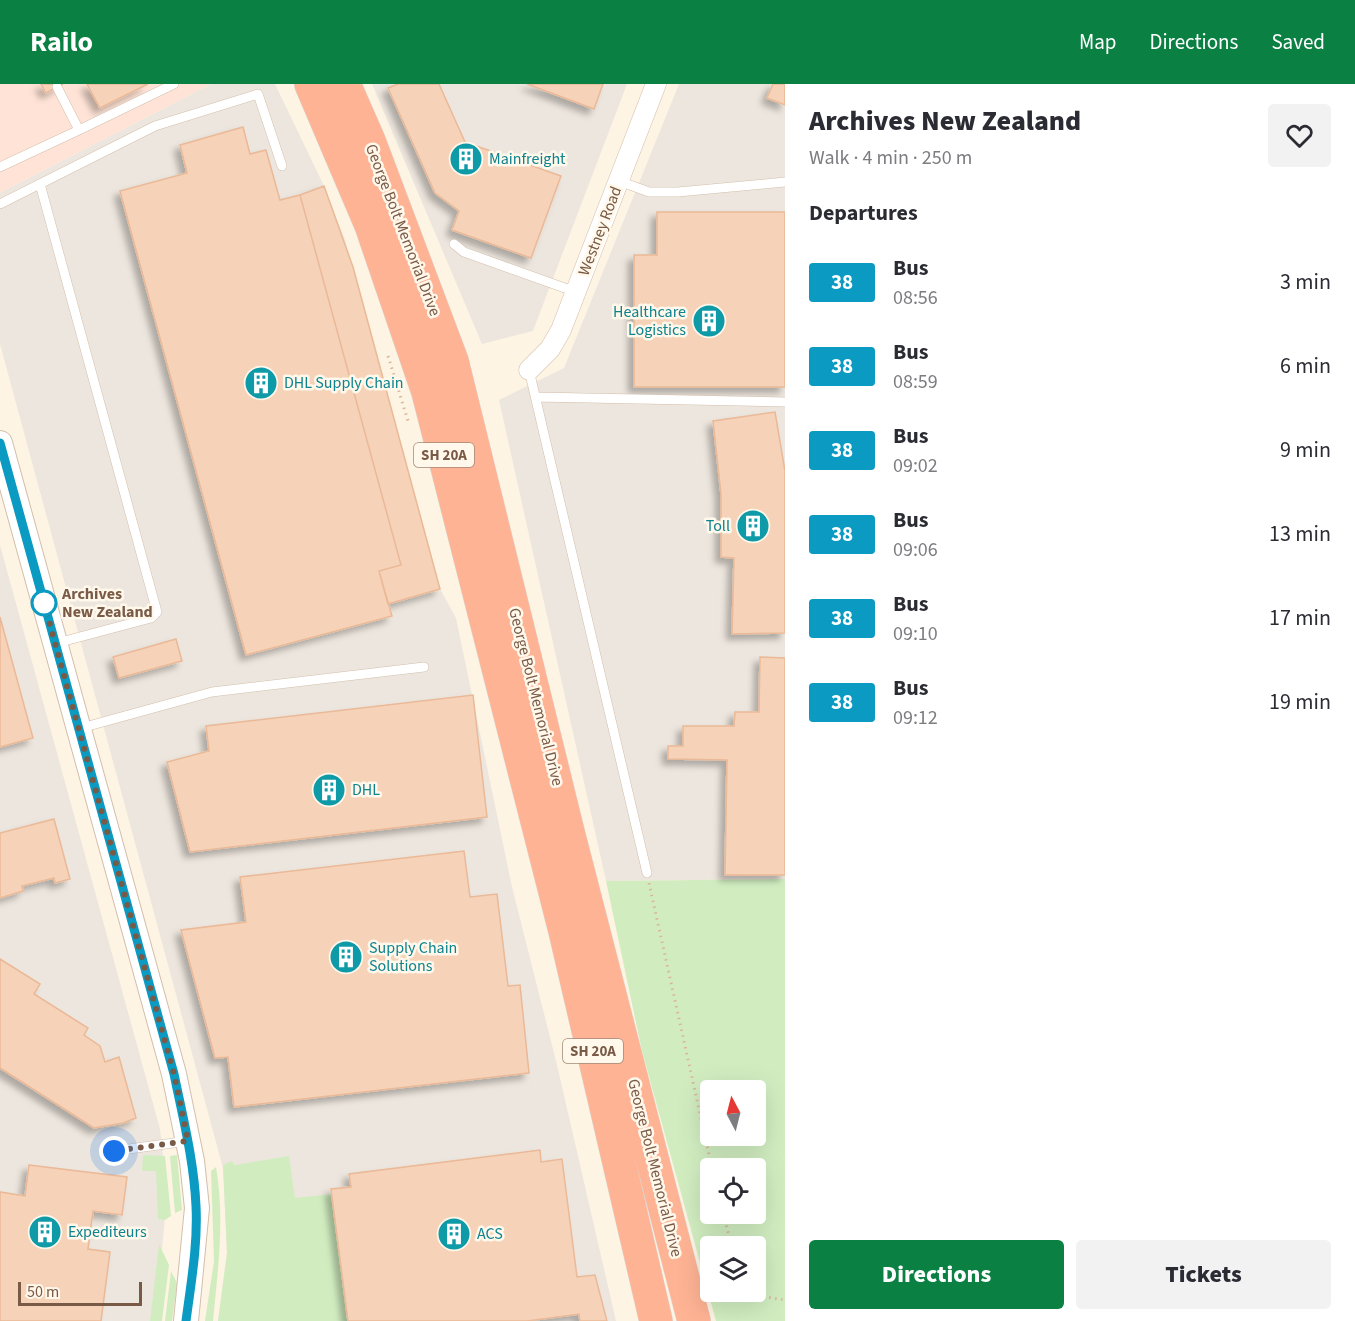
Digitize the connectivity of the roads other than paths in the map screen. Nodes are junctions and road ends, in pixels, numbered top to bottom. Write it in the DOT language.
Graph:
graph roads {
  1 [pos="174,84"];
  2 [pos="310,84"];
  3 [pos="344,84"];
  4 [pos="656,84"];
  5 [pos="57,87"];
  6 [pos="79,129"];
  7 [pos="282,166"];
  8 [pos="0,167"];
  9 [pos="619,181"];
  10 [pos="785,182"];
  11 [pos="39,184"];
  12 [pos="0,204"];
  13 [pos="454,244"];
  14 [pos="576,292"];
  15 [pos="529,370"];
  16 [pos="536,397"];
  17 [pos="785,402"];
  18 [pos="0,443"];
  19 [pos="7,498"];
  20 [pos="55,644"];
  21 [pos="424,667"];
  22 [pos="78,728"];
  23 [pos="646,873"];
  24 [pos="188,1141"];
  25 [pos="114,1151"];
  26 [pos="186,1321"];
  27 [pos="657,1321"];
  28 [pos="694,1321"];
  1 -- 6 [label="lane"];
  2 -- 27 [label="highway, George Bolt Memorial Drive / SH 20A"];
  3 -- 28 [label="highway, George Bolt Memorial Drive / SH 20A"];
  4 -- 9 [label="street, Westney Road"];
  5 -- 6 [label="lane"];
  6 -- 8 [label="lane"];
  7 -- 11 [label="lane"];
  9 -- 10 [label="lane"];
  9 -- 14 [label="street, Westney Road"];
  11 -- 12 [label="lane"];
  11 -- 20 [label="lane"];
  13 -- 14 [label="lane"];
  14 -- 15 [label="street, Westney Road"];
  15 -- 16 [label="lane"];
  16 -- 17 [label="lane"];
  16 -- 23 [label="lane"];
  18 -- 19 [label="street"];
  19 -- 20 [label="street"];
  20 -- 22 [label="street"];
  21 -- 22 [label="lane"];
  22 -- 24 [label="street"];
  24 -- 25 [label="lane"];
  24 -- 26 [label="street"];
}
